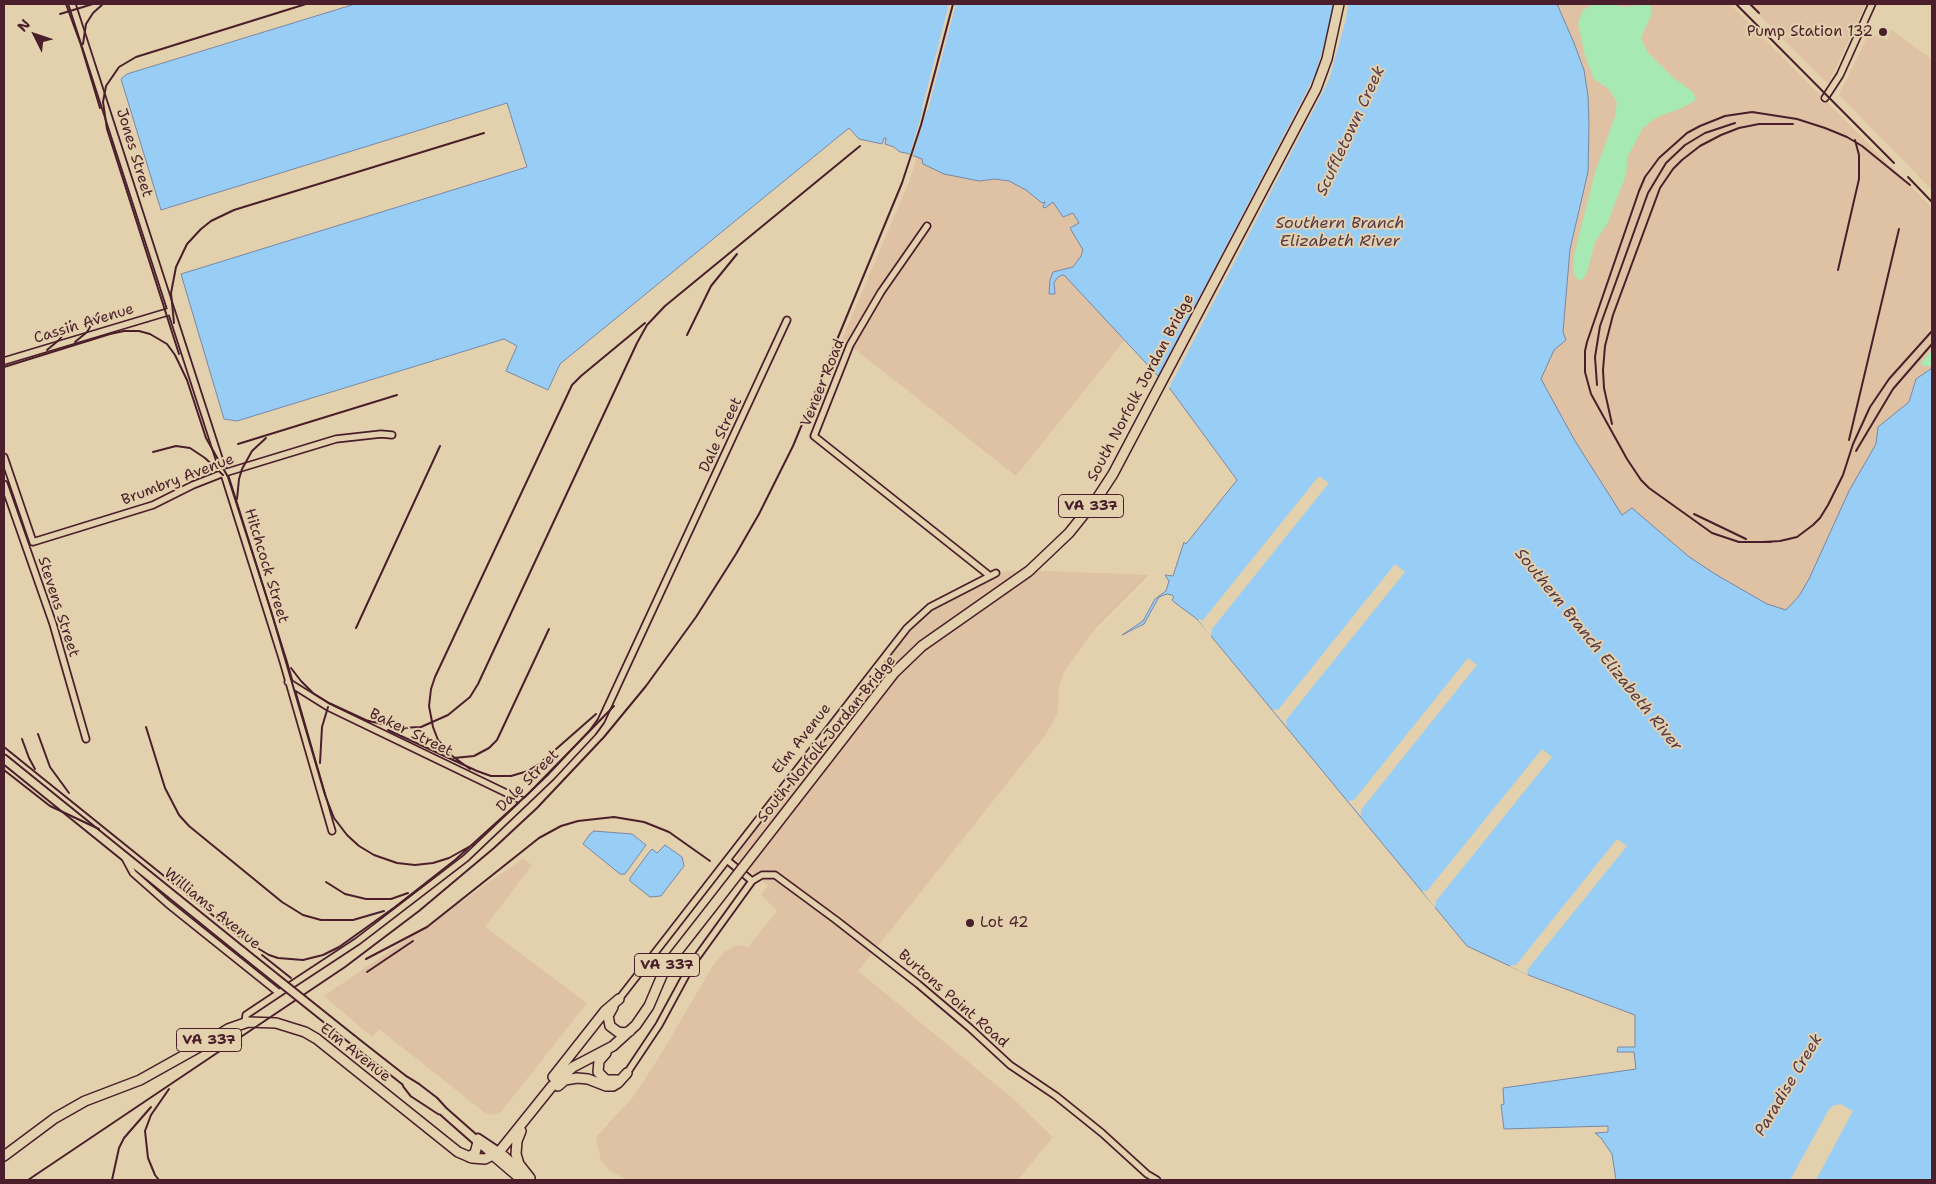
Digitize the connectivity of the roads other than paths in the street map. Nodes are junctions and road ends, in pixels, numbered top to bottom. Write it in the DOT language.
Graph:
graph roads {
  1 [pos="72,4"];
  2 [pos="1338,4"];
  3 [pos="1872,4"];
  4 [pos="1824,98"];
  5 [pos="927,226"];
  6 [pos="171,311"];
  7 [pos="787,320"];
  8 [pos="4,361"];
  9 [pos="392,435"];
  10 [pos="4,457"];
  11 [pos="224,473"];
  12 [pos="4,484"];
  13 [pos="32,542"];
  14 [pos="996,573"];
  15 [pos="990,576"];
  16 [pos="288,682"];
  17 [pos="86,739"];
  18 [pos="4,760"];
  19 [pos="526,802"];
  20 [pos="332,831"];
  21 [pos="124,856"];
  22 [pos="727,860"];
  23 [pos="752,881"];
  24 [pos="278,993"];
  25 [pos="619,999"];
  26 [pos="245,1023"];
  27 [pos="634,1027"];
  28 [pos="613,1046"];
  29 [pos="582,1063"];
  30 [pos="627,1073"];
  31 [pos="594,1081"];
  32 [pos="554,1084"];
  33 [pos="535,1108"];
  34 [pos="526,1119"];
  35 [pos="471,1134"];
  36 [pos="478,1142"];
  37 [pos="496,1154"];
  38 [pos="4,1156"];
  39 [pos="469,1157"];
  40 [pos="528,1180"];
  41 [pos="1156,1180"];
  1 -- 6 [label="street, Jones Street"];
  2 -- 27 [label="main road, South Norfolk Jordan Bridge / VA 337, bridge"];
  3 -- 4 [label="street"];
  5 -- 15 [label="street, Veneer Road"];
  6 -- 8 [label="street, Cassin Avenue"];
  6 -- 11 [label="street, Hitchcock Street"];
  7 -- 19 [label="street, Dale Street"];
  9 -- 11 [label="street, Brumbry Avenue"];
  10 -- 13 [label="street, Stevens Street"];
  11 -- 13 [label="street, Brumbry Avenue"];
  11 -- 16 [label="street, Hitchcock Street"];
  12 -- 17 [label="street, Stevens Street"];
  14 -- 15 [label="street, Elm Avenue"];
  15 -- 22 [label="street, Elm Avenue"];
  16 -- 19 [label="street, Baker Street"];
  16 -- 20 [label="street, Hitchcock Street"];
  18 -- 21 [label="street, Williams Avenue"];
  19 -- 24 [label="street, Dale Street"];
  21 -- 24 [label="street"];
  21 -- 35 [label="street, Williams Avenue, bridge"];
  22 -- 23 [label="street"];
  22 -- 25 [label="street, Elm Avenue"];
  23 -- 30 [label="street"];
  23 -- 41 [label="street, Burtons Point Road"];
  24 -- 26 [label="street, Dale Street"];
  25 -- 27 [label="main road"];
  25 -- 32 [label="main road"];
  26 -- 38 [label="main road, Elm Avenue / VA 337"];
  26 -- 39 [label="main road, Elm Avenue / VA 337"];
  27 -- 28 [label="main road, VA 337"];
  28 -- 29 [label="main road, VA 337"];
  28 -- 30 [label="main road"];
  29 -- 31 [label="main road"];
  29 -- 32 [label="main road, VA 337"];
  30 -- 31 [label="main road"];
  31 -- 32 [label="main road"];
  32 -- 33 [label="main road"];
  32 -- 33 [label="main road"];
  33 -- 34 [label="main road"];
  34 -- 37 [label="main road"];
  34 -- 40 [label="main road"];
  35 -- 36 [label="street, Williams Avenue"];
  35 -- 37 [label="street, Williams Avenue"];
  36 -- 37 [label="street, Williams Avenue"];
  36 -- 39 [label="main road"];
  37 -- 39 [label="main road"];
  37 -- 40 [label="main road"];
}
